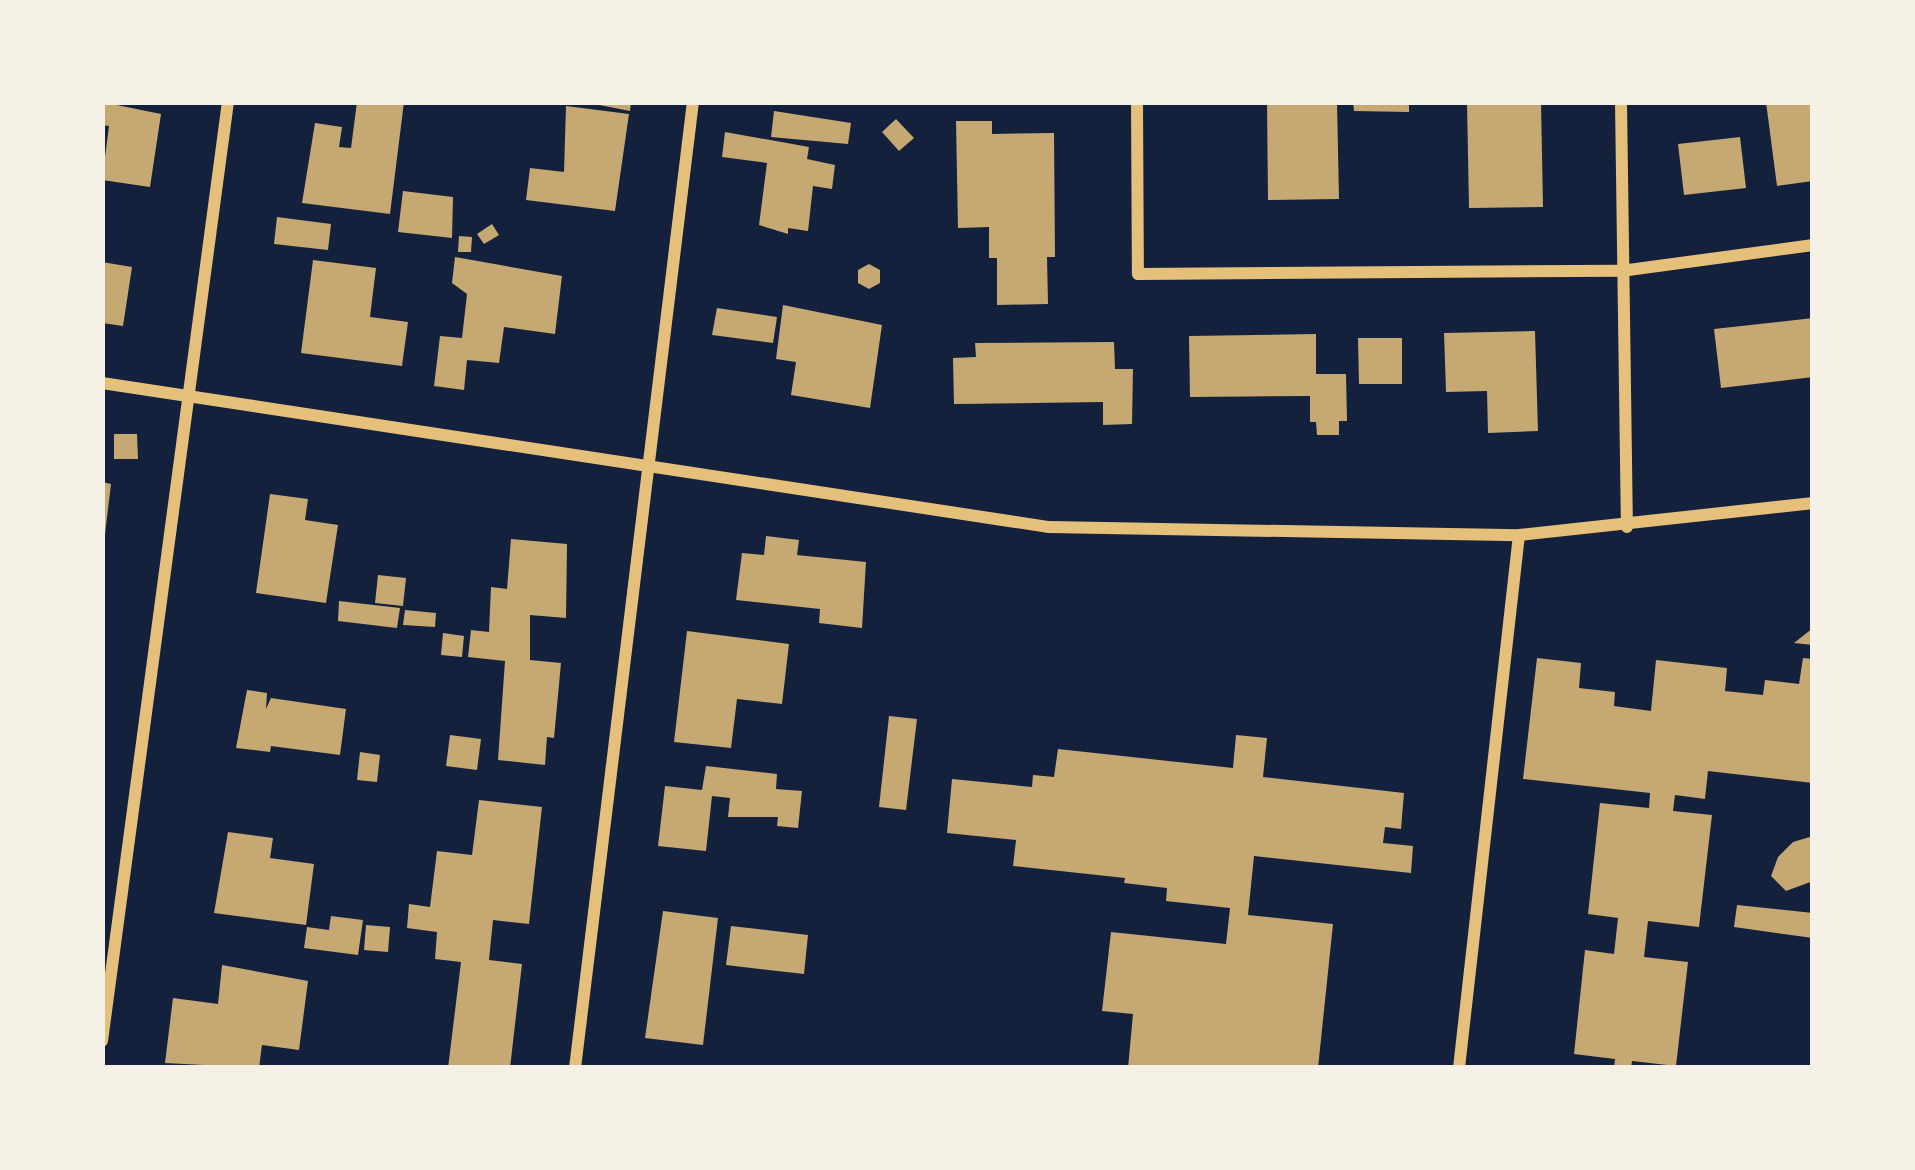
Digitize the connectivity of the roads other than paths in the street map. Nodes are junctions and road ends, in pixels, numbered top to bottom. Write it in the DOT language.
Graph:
graph roads {
  1 [pos="228,102"];
  2 [pos="693,102"];
  3 [pos="1137,102"];
  4 [pos="1621,102"];
  5 [pos="1813,245"];
  6 [pos="1621,271"];
  7 [pos="102,383"];
  8 [pos="190,396"];
  9 [pos="648,468"];
  10 [pos="1813,503"];
  11 [pos="1627,527"];
  12 [pos="1519,535"];
  13 [pos="102,1041"];
  14 [pos="575,1068"];
  15 [pos="1459,1068"];
  1 -- 8 [label="street"];
  2 -- 9 [label="street"];
  3 -- 6 [label="street"];
  4 -- 6 [label="street"];
  5 -- 6 [label="street"];
  6 -- 11 [label="street"];
  7 -- 8 [label="street"];
  8 -- 9 [label="street"];
  8 -- 13 [label="street"];
  9 -- 12 [label="street"];
  9 -- 14 [label="street"];
  10 -- 11 [label="street"];
  11 -- 12 [label="street"];
  12 -- 15 [label="street"];
}
